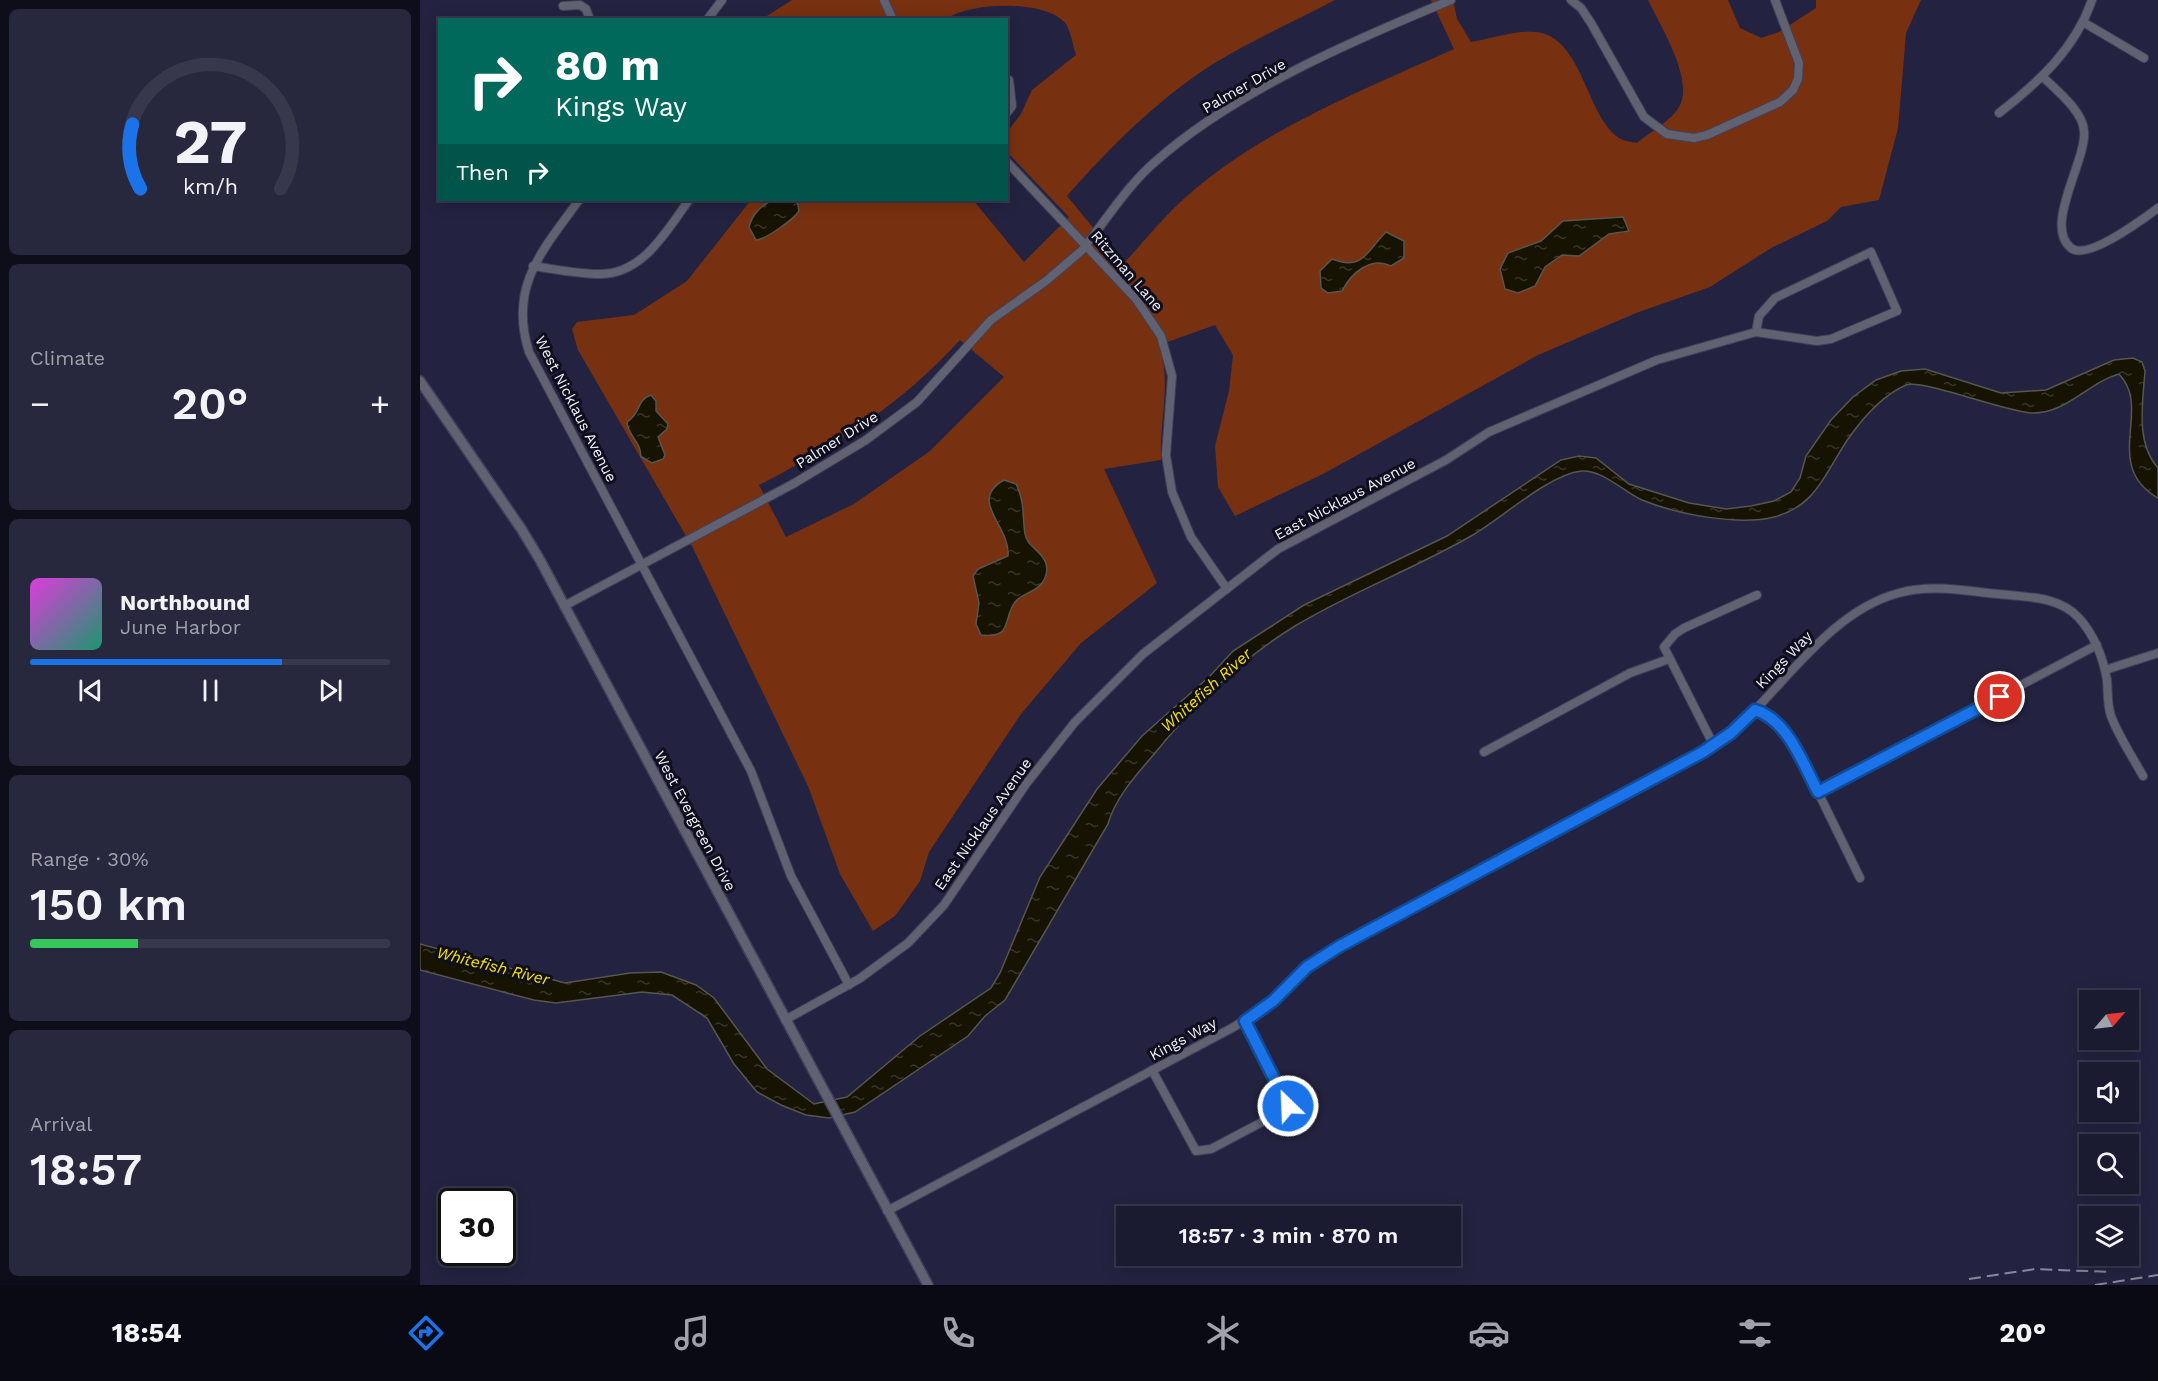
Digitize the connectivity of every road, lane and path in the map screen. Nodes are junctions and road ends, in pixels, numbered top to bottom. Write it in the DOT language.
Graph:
graph roads {
  1 [pos="722,0"];
  2 [pos="884,0"];
  3 [pos="1451,0"];
  4 [pos="1571,0"];
  5 [pos="1775,0"];
  6 [pos="2092,0"];
  7 [pos="563,6"];
  8 [pos="589,18"];
  9 [pos="708,18"];
  10 [pos="892,18"];
  11 [pos="2083,22"];
  12 [pos="2144,58"];
  13 [pos="2043,76"];
  14 [pos="1009,80"];
  15 [pos="1008,111"];
  16 [pos="1999,113"];
  17 [pos="1008,162"];
  18 [pos="578,201"];
  19 [pos="688,201"];
  20 [pos="2158,208"];
  21 [pos="1087,245"];
  22 [pos="533,266"];
  23 [pos="1756,332"];
  24 [pos="420,381"];
  25 [pos="643,565"];
  26 [pos="1227,589"];
  27 [pos="1757,595"];
  28 [pos="564,606"];
  29 [pos="2097,645"];
  30 [pos="2158,653"];
  31 [pos="1669,659"];
  32 [pos="2104,670"];
  33 [pos="1755,710"];
  34 [pos="1713,744"];
  35 [pos="1484,752"];
  36 [pos="2143,776"];
  37 [pos="1818,792"];
  38 [pos="1860,878"];
  39 [pos="849,985"];
  40 [pos="785,1020"];
  41 [pos="1245,1021"];
  42 [pos="1152,1070"];
  43 [pos="887,1211"];
  44 [pos="928,1285"];
  1 -- 9 [label="street"];
  2 -- 10 [label="street"];
  3 -- 21 [label="street, Palmer Drive"];
  4 -- 5 [label="street"];
  6 -- 11 [label="street"];
  7 -- 8 [label="street"];
  11 -- 12 [label="street"];
  11 -- 13 [label="street"];
  13 -- 16 [label="street"];
  13 -- 20 [label="street"];
  14 -- 15 [label="street"];
  17 -- 21 [label="street, Ritzman Lane"];
  18 -- 22 [label="street, West Nicklaus Avenue"];
  19 -- 22 [label="street"];
  21 -- 25 [label="street, Palmer Drive"];
  21 -- 26 [label="street, Ritzman Lane"];
  22 -- 25 [label="street, West Nicklaus Avenue"];
  23 -- 23 [label="street, East Nicklaus Avenue"];
  23 -- 26 [label="street, East Nicklaus Avenue"];
  24 -- 28 [label="street, West Evergreen Drive"];
  25 -- 28 [label="street, Palmer Drive"];
  25 -- 39 [label="street"];
  26 -- 39 [label="street, East Nicklaus Avenue"];
  27 -- 31 [label="street"];
  28 -- 40 [label="street, West Evergreen Drive"];
  29 -- 32 [label="street, Kings Way"];
  29 -- 33 [label="street, Kings Way"];
  29 -- 37 [label="street"];
  30 -- 32 [label="street"];
  31 -- 34 [label="street"];
  31 -- 35 [label="street"];
  32 -- 36 [label="street, Kings Way"];
  33 -- 34 [label="street, Kings Way"];
  33 -- 37 [label="street"];
  34 -- 41 [label="street, Kings Way"];
  37 -- 38 [label="street"];
  39 -- 40 [label="street, East Nicklaus Avenue"];
  40 -- 43 [label="street, West Evergreen Drive"];
  41 -- 42 [label="street, Kings Way"];
  41 -- 42 [label="street"];
  42 -- 43 [label="street, Kings Way"];
  43 -- 44 [label="street, West Evergreen Drive"];
}
